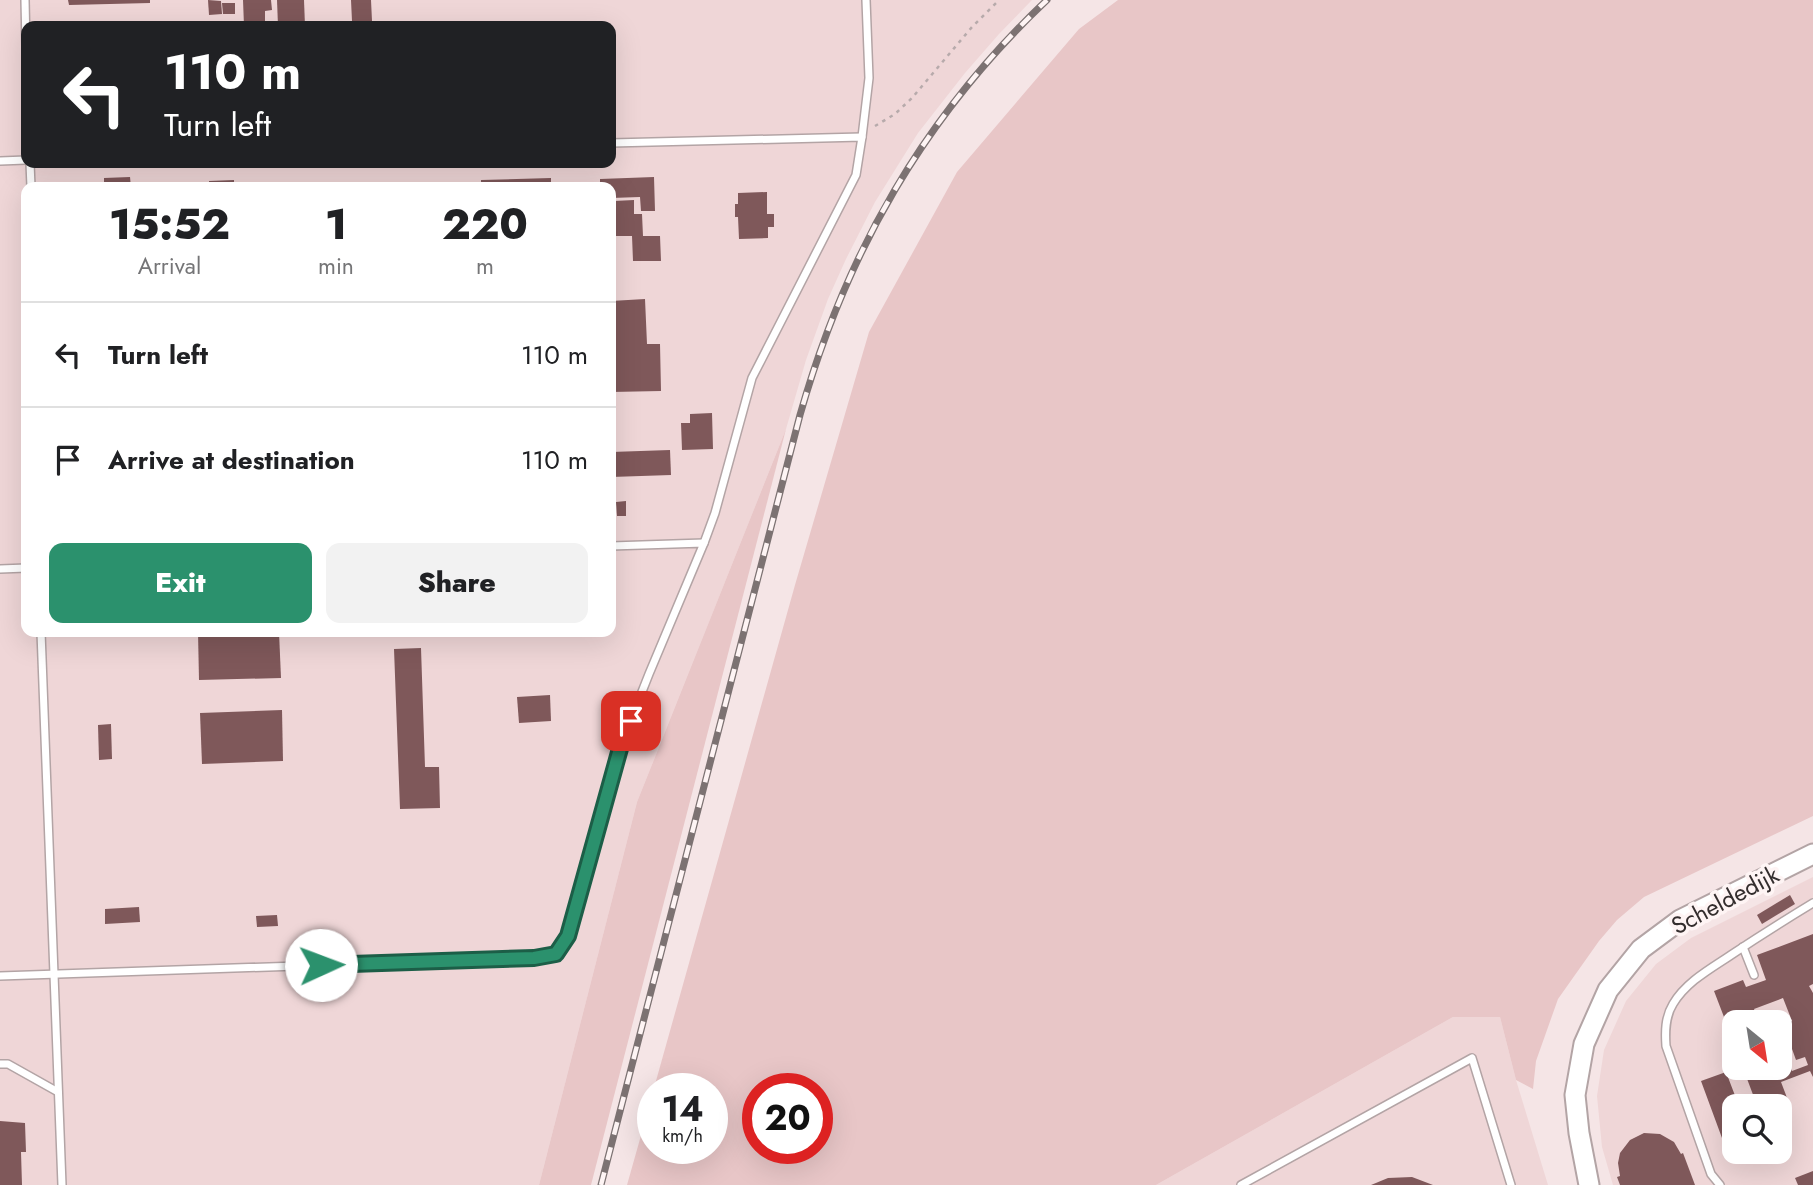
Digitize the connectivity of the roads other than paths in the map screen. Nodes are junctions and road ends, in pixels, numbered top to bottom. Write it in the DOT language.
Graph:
graph roads {
  1 [pos="25,0"];
  2 [pos="866,0"];
  3 [pos="25,21"];
  4 [pos="862,137"];
  5 [pos="616,143"];
  6 [pos="0,161"];
  7 [pos="21,162"];
  8 [pos="704,543"];
  9 [pos="616,546"];
  10 [pos="21,568"];
  11 [pos="0,569"];
  12 [pos="41,637"];
  13 [pos="1813,854"];
  14 [pos="1813,903"];
  15 [pos="1743,947"];
  16 [pos="54,973"];
  17 [pos="1754,975"];
  18 [pos="0,976"];
  19 [pos="0,1064"];
  20 [pos="58,1092"];
  21 [pos="62,1185"];
  22 [pos="1241,1185"];
  23 [pos="1511,1185"];
  24 [pos="1589,1185"];
  25 [pos="1720,1185"];
  1 -- 3 [label="lane"];
  2 -- 4 [label="lane"];
  4 -- 5 [label="lane"];
  4 -- 8 [label="lane"];
  6 -- 7 [label="lane"];
  8 -- 9 [label="lane"];
  8 -- 16 [label="lane"];
  10 -- 11 [label="lane"];
  12 -- 16 [label="lane"];
  13 -- 24 [label="street, Scheldedijk"];
  14 -- 15 [label="lane"];
  15 -- 17 [label="lane"];
  15 -- 25 [label="lane"];
  16 -- 18 [label="lane"];
  16 -- 20 [label="lane"];
  19 -- 20 [label="lane"];
  20 -- 21 [label="lane"];
  22 -- 23 [label="lane"];
}
